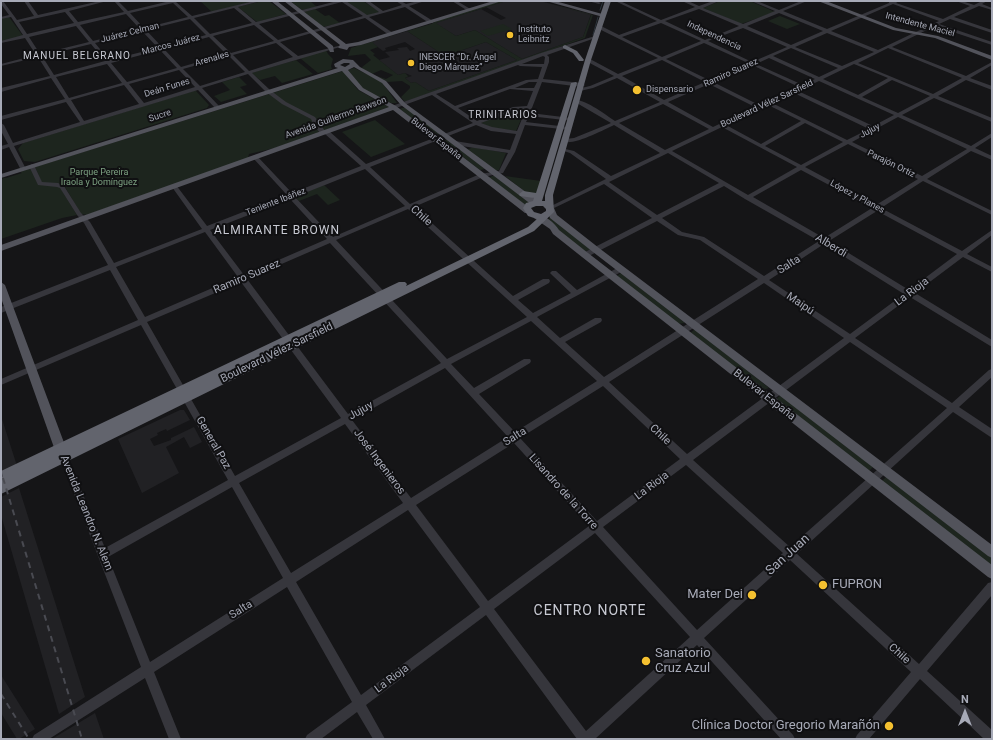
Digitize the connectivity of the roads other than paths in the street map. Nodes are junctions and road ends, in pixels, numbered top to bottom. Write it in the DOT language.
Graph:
graph roads {
  1 [pos="1,1"];
  2 [pos="26,1"];
  3 [pos="105,1"];
  4 [pos="116,1"];
  5 [pos="174,1"];
  6 [pos="259,1"];
  7 [pos="274,1"];
  8 [pos="288,1"];
  9 [pos="342,1"];
  10 [pos="366,1"];
  11 [pos="398,1"];
  12 [pos="423,1"];
  13 [pos="454,1"];
  14 [pos="498,1"];
  15 [pos="549,1"];
  16 [pos="590,1"];
  17 [pos="608,1"];
  18 [pos="628,1"];
  19 [pos="684,1"];
  20 [pos="717,1"];
  21 [pos="753,1"];
  22 [pos="805,1"];
  23 [pos="821,1"];
  24 [pos="958,1"];
  25 [pos="985,1"];
  26 [pos="600,2"];
  27 [pos="620,2"];
  28 [pos="893,2"];
  29 [pos="976,5"];
  30 [pos="233,6"];
  31 [pos="406,6"];
  32 [pos="699,7"];
  33 [pos="992,9"];
  34 [pos="66,10"];
  35 [pos="470,10"];
  36 [pos="127,12"];
  37 [pos="301,12"];
  38 [pos="382,12"];
  39 [pos="779,12"];
  40 [pos="290,14"];
  41 [pos="11,16"];
  42 [pos="598,16"];
  43 [pos="861,16"];
  44 [pos="37,17"];
  45 [pos="366,17"];
  46 [pos="1,18"];
  47 [pos="190,18"];
  48 [pos="951,18"];
  49 [pos="661,21"];
  50 [pos="944,21"];
  51 [pos="15,22"];
  52 [pos="431,22"];
  53 [pos="256,23"];
  54 [pos="78,24"];
  55 [pos="936,24"];
  56 [pos="742,26"];
  57 [pos="599,27"];
  58 [pos="323,29"];
  59 [pos="142,30"];
  60 [pos="826,31"];
  61 [pos="312,32"];
  62 [pos="992,32"];
  63 [pos="391,34"];
  64 [pos="917,34"];
  65 [pos="26,36"];
  66 [pos="208,36"];
  67 [pos="591,36"];
  68 [pos="618,37"];
  69 [pos="278,41"];
  70 [pos="705,41"];
  71 [pos="1,42"];
  72 [pos="92,42"];
  73 [pos="992,44"];
  74 [pos="790,46"];
  75 [pos="565,47"];
  76 [pos="889,47"];
  77 [pos="160,48"];
  78 [pos="340,50"];
  79 [pos="879,52"];
  80 [pos="543,54"];
  81 [pos="228,55"];
  82 [pos="39,56"];
  83 [pos="769,56"];
  84 [pos="297,58"];
  85 [pos="992,58"];
  86 [pos="662,59"];
  87 [pos="585,60"];
  88 [pos="108,62"];
  89 [pos="352,63"];
  90 [pos="855,63"];
  91 [pos="992,63"];
  92 [pos="751,64"];
  93 [pos="1,65"];
  94 [pos="513,65"];
  95 [pos="546,66"];
  96 [pos="340,67"];
  97 [pos="179,68"];
  98 [pos="842,68"];
  99 [pos="248,72"];
  100 [pos="53,76"];
  101 [pos="618,76"];
  102 [pos="892,78"];
  103 [pos="967,78"];
  104 [pos="819,79"];
  105 [pos="540,80"];
  106 [pos="126,83"];
  107 [pos="710,83"];
  108 [pos="579,86"];
  109 [pos="803,87"];
  110 [pos="198,88"];
  111 [pos="992,88"];
  112 [pos="1,90"];
  113 [pos="503,90"];
  114 [pos="536,90"];
  115 [pos="268,91"];
  116 [pos="794,91"];
  117 [pos="433,94"];
  118 [pos="933,96"];
  119 [pos="858,97"];
  120 [pos="68,99"];
  121 [pos="577,101"];
  122 [pos="663,102"];
  123 [pos="143,104"];
  124 [pos="403,104"];
  125 [pos="770,104"];
  126 [pos="217,107"];
  127 [pos="394,107"];
  128 [pos="529,107"];
  129 [pos="454,108"];
  130 [pos="760,108"];
  131 [pos="526,114"];
  132 [pos="898,116"];
  133 [pos="1,118"];
  134 [pos="567,119"];
  135 [pos="992,120"];
  136 [pos="805,121"];
  137 [pos="83,123"];
  138 [pos="523,123"];
  139 [pos="615,123"];
  140 [pos="477,124"];
  141 [pos="1,125"];
  142 [pos="722,125"];
  143 [pos="564,128"];
  144 [pos="713,129"];
  145 [pos="874,129"];
  146 [pos="325,132"];
  147 [pos="519,133"];
  148 [pos="992,135"];
  149 [pos="446,136"];
  150 [pos="436,140"];
  151 [pos="848,142"];
  152 [pos="455,143"];
  153 [pos="11,145"];
  154 [pos="564,145"];
  155 [pos="761,146"];
  156 [pos="1,148"];
  157 [pos="971,149"];
  158 [pos="512,152"];
  159 [pos="667,152"];
  160 [pos="255,157"];
  161 [pos="992,158"];
  162 [pos="32,166"];
  163 [pos="365,167"];
  164 [pos="800,167"];
  165 [pos="23,169"];
  166 [pos="494,173"];
  167 [pos="1,176"];
  168 [pos="482,176"];
  169 [pos="923,179"];
  170 [pos="608,181"];
  171 [pos="723,184"];
  172 [pos="174,186"];
  173 [pos="523,194"];
  174 [pos="291,196"];
  175 [pos="747,198"];
  176 [pos="537,200"];
  177 [pos="410,207"];
  178 [pos="878,208"];
  179 [pos="543,212"];
  180 [pos="992,213"];
  181 [pos="84,218"];
  182 [pos="657,219"];
  183 [pos="206,229"];
  184 [pos="531,229"];
  185 [pos="556,232"];
  186 [pos="992,232"];
  187 [pos="331,240"];
  188 [pos="1,241"];
  189 [pos="824,242"];
  190 [pos="1,248"];
  191 [pos="596,250"];
  192 [pos="962,254"];
  193 [pos="585,255"];
  194 [pos="466,257"];
  195 [pos="112,266"];
  196 [pos="621,269"];
  197 [pos="992,270"];
  198 [pos="554,273"];
  199 [pos="610,274"];
  200 [pos="243,279"];
  201 [pos="765,280"];
  202 [pos="546,281"];
  203 [pos="1,285"];
  204 [pos="576,292"];
  205 [pos="910,294"];
  206 [pos="383,297"];
  207 [pos="512,299"];
  208 [pos="5,308"];
  209 [pos="532,316"];
  210 [pos="598,320"];
  211 [pos="144,321"];
  212 [pos="693,324"];
  213 [pos="682,331"];
  214 [pos="849,338"];
  215 [pos="290,342"];
  216 [pos="560,342"];
  217 [pos="992,344"];
  218 [pos="526,361"];
  219 [pos="445,364"];
  220 [pos="32,369"];
  221 [pos="992,372"];
  222 [pos="603,381"];
  223 [pos="1,382"];
  224 [pos="779,390"];
  225 [pos="185,393"];
  226 [pos="473,394"];
  227 [pos="768,398"];
  228 [pos="953,408"];
  229 [pos="346,418"];
  230 [pos="992,434"];
  231 [pos="514,437"];
  232 [pos="62,453"];
  233 [pos="687,460"];
  234 [pos="884,469"];
  235 [pos="1,477"];
  236 [pos="872,479"];
  237 [pos="234,480"];
  238 [pos="1,488"];
  239 [pos="410,504"];
  240 [pos="596,527"];
  241 [pos="992,552"];
  242 [pos="102,554"];
  243 [pos="789,554"];
  244 [pos="992,573"];
  245 [pos="289,580"];
  246 [pos="992,587"];
  247 [pos="488,608"];
  248 [pos="697,638"];
  249 [pos="148,669"];
  250 [pos="919,673"];
  251 [pos="360,704"];
  252 [pos="992,738"];
  253 [pos="38,739"];
  254 [pos="175,739"];
  255 [pos="311,739"];
  256 [pos="380,739"];
  257 [pos="585,739"];
  258 [pos="789,739"];
  259 [pos="861,739"];
  1 -- 41 [label="street"];
  2 -- 44 [label="street"];
  3 -- 34 [label="street"];
  4 -- 36 [label="street"];
  5 -- 36 [label="street"];
  5 -- 47 [label="street, Chile"];
  6 -- 30 [label="street, Juárez Celman"];
  7 -- 40 [label="main road"];
  8 -- 37 [label="main road"];
  9 -- 37 [label="street, Marcos Juárez"];
  9 -- 45 [label="street"];
  10 -- 38 [label="street"];
  11 -- 31 [label="street"];
  12 -- 31 [label="street, Arenales"];
  13 -- 35 [label="street"];
  14 -- 35 [label="main road, Deán Funes"];
  15 -- 42 [label="main road"];
  16 -- 26 [label="street"];
  17 -- 42 [label="highway"];
  18 -- 27 [label="street"];
  19 -- 32 [label="street"];
  20 -- 32 [label="street"];
  21 -- 39 [label="street"];
  22 -- 39 [label="street"];
  23 -- 43 [label="main road, Intendente Maciel"];
  24 -- 29 [label="street"];
  25 -- 29 [label="street, Boulevard Vélez Sarsfield"];
  26 -- 42 [label="highway"];
  27 -- 49 [label="street, Independencia"];
  28 -- 43 [label="street, Ramiro Suarez"];
  28 -- 50 [label="street"];
  29 -- 33 [label="street"];
  29 -- 48 [label="street, Boulevard Vélez Sarsfield"];
  30 -- 47 [label="street, Juárez Celman"];
  30 -- 53 [label="street"];
  31 -- 38 [label="street, Arenales"];
  31 -- 52 [label="street"];
  32 -- 49 [label="street"];
  32 -- 56 [label="street"];
  34 -- 44 [label="street"];
  34 -- 54 [label="street"];
  35 -- 52 [label="main road, Deán Funes"];
  36 -- 54 [label="street"];
  36 -- 59 [label="street"];
  37 -- 40 [label="street, Marcos Juárez"];
  37 -- 58 [label="main road"];
  38 -- 45 [label="street, Arenales"];
  39 -- 56 [label="street"];
  39 -- 60 [label="street"];
  40 -- 53 [label="street, Marcos Juárez"];
  40 -- 61 [label="main road"];
  41 -- 46 [label="street"];
  41 -- 51 [label="street"];
  42 -- 57 [label="highway"];
  43 -- 60 [label="street, Ramiro Suarez"];
  43 -- 64 [label="main road, Intendente Maciel"];
  44 -- 51 [label="street"];
  45 -- 58 [label="street, Arenales"];
  45 -- 63 [label="street"];
  47 -- 59 [label="street, Juárez Celman"];
  47 -- 66 [label="street, Chile"];
  48 -- 50 [label="street, Boulevard Vélez Sarsfield"];
  48 -- 62 [label="street"];
  49 -- 68 [label="street"];
  49 -- 70 [label="street, Independencia"];
  50 -- 55 [label="street, Boulevard Vélez Sarsfield"];
  51 -- 65 [label="street"];
  52 -- 63 [label="main road, Deán Funes"];
  53 -- 66 [label="street, Marcos Juárez"];
  53 -- 69 [label="street"];
  54 -- 65 [label="street"];
  54 -- 72 [label="street"];
  55 -- 64 [label="street, Boulevard Vélez Sarsfield"];
  55 -- 73 [label="street"];
  56 -- 70 [label="street"];
  56 -- 74 [label="street"];
  57 -- 67 [label="highway"];
  57 -- 68 [label="street"];
  58 -- 61 [label="street, Arenales"];
  58 -- 78 [label="main road"];
  59 -- 72 [label="street, Juárez Celman"];
  59 -- 77 [label="street"];
  60 -- 74 [label="street, Ramiro Suarez"];
  60 -- 79 [label="street"];
  61 -- 69 [label="street, Arenales"];
  61 -- 78 [label="main road"];
  63 -- 78 [label="main road, Deán Funes"];
  64 -- 76 [label="street, Boulevard Vélez Sarsfield"];
  64 -- 85 [label="main road, Intendente Maciel"];
  65 -- 71 [label="street"];
  65 -- 82 [label="street"];
  66 -- 77 [label="street, Marcos Juárez"];
  66 -- 81 [label="street, Chile"];
  67 -- 75 [label="street, Avenida Guillermo Rawson"];
  67 -- 87 [label="highway"];
  68 -- 86 [label="street"];
  69 -- 81 [label="street, Arenales"];
  69 -- 84 [label="street"];
  70 -- 86 [label="street"];
  70 -- 92 [label="street, Independencia"];
  72 -- 82 [label="street, Juárez Celman"];
  72 -- 88 [label="street"];
  74 -- 83 [label="street, Ramiro Suarez"];
  74 -- 98 [label="street"];
  75 -- 80 [label="street, Avenida Guillermo Rawson"];
  75 -- 87 [label="highway"];
  76 -- 79 [label="street, Boulevard Vélez Sarsfield"];
  76 -- 103 [label="street"];
  77 -- 88 [label="street, Marcos Juárez"];
  77 -- 97 [label="street"];
  78 -- 84 [label="street, Deán Funes"];
  78 -- 89 [label="main road"];
  78 -- 96 [label="main road, Bulevar España"];
  79 -- 90 [label="street, Boulevard Vélez Sarsfield"];
  80 -- 94 [label="street, Avenida Guillermo Rawson"];
  80 -- 95 [label="street"];
  81 -- 97 [label="street, Arenales"];
  81 -- 99 [label="street, Chile"];
  82 -- 93 [label="street, Juárez Celman"];
  82 -- 100 [label="street"];
  83 -- 92 [label="street, Ramiro Suarez"];
  83 -- 104 [label="street"];
  84 -- 99 [label="street, Deán Funes"];
  86 -- 101 [label="street"];
  86 -- 107 [label="street"];
  87 -- 101 [label="street"];
  87 -- 108 [label="highway"];
  88 -- 100 [label="street, Marcos Juárez"];
  88 -- 106 [label="street"];
  89 -- 96 [label="main road, Sucre"];
  89 -- 124 [label="main road, Bulevar España"];
  90 -- 98 [label="street, Boulevard Vélez Sarsfield"];
  90 -- 102 [label="street"];
  91 -- 103 [label="street, Jujuy"];
  92 -- 107 [label="street, Ramiro Suarez"];
  92 -- 109 [label="street, Independencia"];
  94 -- 95 [label="street"];
  94 -- 117 [label="street, Avenida Guillermo Rawson"];
  95 -- 105 [label="street"];
  96 -- 115 [label="main road, Sucre"];
  96 -- 127 [label="main road, Bulevar España"];
  97 -- 106 [label="street, Arenales"];
  97 -- 110 [label="street"];
  98 -- 104 [label="street, Boulevard Vélez Sarsfield"];
  99 -- 110 [label="street, Deán Funes"];
  99 -- 115 [label="street, Chile"];
  100 -- 112 [label="street, Marcos Juárez"];
  100 -- 120 [label="street"];
  101 -- 108 [label="street"];
  101 -- 122 [label="street"];
  102 -- 118 [label="street"];
  102 -- 119 [label="street"];
  103 -- 111 [label="street"];
  103 -- 118 [label="street, Jujuy"];
  104 -- 109 [label="street, Boulevard Vélez Sarsfield"];
  104 -- 119 [label="street"];
  105 -- 108 [label="street"];
  105 -- 113 [label="street"];
  105 -- 114 [label="street"];
  106 -- 120 [label="street, Arenales"];
  106 -- 123 [label="street"];
  107 -- 122 [label="street, Ramiro Suarez"];
  107 -- 130 [label="street"];
  108 -- 121 [label="highway"];
  108 -- 134 [label="highway"];
  109 -- 116 [label="street, Boulevard Vélez Sarsfield"];
  110 -- 123 [label="street, Deán Funes"];
  110 -- 126 [label="street"];
  113 -- 114 [label="street"];
  113 -- 129 [label="street"];
  114 -- 128 [label="street"];
  115 -- 126 [label="main road, Sucre"];
  115 -- 146 [label="street, Chile"];
  116 -- 125 [label="street, Boulevard Vélez Sarsfield"];
  116 -- 145 [label="street"];
  117 -- 124 [label="street, Avenida Guillermo Rawson"];
  117 -- 129 [label="street"];
  118 -- 132 [label="street, Jujuy"];
  118 -- 135 [label="street"];
  119 -- 132 [label="street"];
  120 -- 133 [label="street, Arenales"];
  120 -- 137 [label="street"];
  121 -- 134 [label="highway"];
  121 -- 139 [label="street, Alberdi"];
  122 -- 139 [label="street, Ramiro Suarez"];
  122 -- 144 [label="street"];
  123 -- 137 [label="street, Deán Funes"];
  124 -- 127 [label="street, Avenida Guillermo Rawson"];
  124 -- 149 [label="main road, Bulevar España"];
  125 -- 130 [label="street, Boulevard Vélez Sarsfield"];
  125 -- 136 [label="street, Parajón Ortiz"];
  126 -- 162 [label="main road, Sucre"];
  127 -- 146 [label="main road, Avenida Guillermo Rawson"];
  127 -- 150 [label="main road, Bulevar España"];
  128 -- 131 [label="street"];
  128 -- 140 [label="street, Teniente Ibáñez"];
  129 -- 140 [label="street"];
  130 -- 142 [label="street, Boulevard Vélez Sarsfield"];
  131 -- 134 [label="street"];
  131 -- 138 [label="street"];
  132 -- 145 [label="street, Jujuy"];
  132 -- 157 [label="street"];
  134 -- 143 [label="highway"];
  136 -- 151 [label="street, Parajón Ortiz"];
  136 -- 155 [label="street"];
  137 -- 153 [label="street, Deán Funes"];
  138 -- 143 [label="street"];
  138 -- 147 [label="street"];
  139 -- 154 [label="street, Ramiro Suarez"];
  139 -- 159 [label="street, Alberdi"];
  140 -- 147 [label="street"];
  140 -- 149 [label="street, Teniente Ibáñez"];
  141 -- 153 [label="street"];
  142 -- 144 [label="street, Boulevard Vélez Sarsfield"];
  142 -- 155 [label="street, López y Planes"];
  143 -- 154 [label="highway"];
  143 -- 176 [label="highway"];
  144 -- 159 [label="street, Boulevard Vélez Sarsfield"];
  145 -- 151 [label="street, Jujuy"];
  146 -- 160 [label="main road, Avenida Guillermo Rawson"];
  146 -- 163 [label="street, Chile"];
  147 -- 158 [label="street"];
  148 -- 157 [label="street, Salta"];
  149 -- 150 [label="street, Teniente Ibáñez"];
  149 -- 152 [label="main road, Bulevar España"];
  150 -- 163 [label="street, Teniente Ibáñez"];
  150 -- 168 [label="main road, Bulevar España"];
  151 -- 164 [label="street, Jujuy"];
  151 -- 169 [label="street, Parajón Ortiz"];
  152 -- 158 [label="street"];
  152 -- 166 [label="main road, Bulevar España"];
  153 -- 156 [label="street, Deán Funes"];
  153 -- 165 [label="street"];
  154 -- 170 [label="street, Maipú"];
  154 -- 179 [label="highway"];
  155 -- 164 [label="street, López y Planes"];
  157 -- 161 [label="street"];
  157 -- 169 [label="street, Salta"];
  158 -- 166 [label="street"];
  159 -- 170 [label="street, Boulevard Vélez Sarsfield"];
  159 -- 171 [label="street, Alberdi"];
  160 -- 172 [label="main road, Avenida Guillermo Rawson"];
  160 -- 174 [label="street, Lisandro de la Torre"];
  162 -- 165 [label="main road, Sucre"];
  162 -- 181 [label="street, General Paz"];
  163 -- 174 [label="street, Teniente Ibáñez"];
  163 -- 177 [label="street, Chile"];
  164 -- 175 [label="street, Jujuy"];
  164 -- 178 [label="street, López y Planes"];
  165 -- 167 [label="main road, Sucre"];
  166 -- 168 [label="street, Ramiro Suarez"];
  166 -- 173 [label="main road, Bulevar España"];
  168 -- 177 [label="street, Ramiro Suarez"];
  168 -- 179 [label="main road, Bulevar España"];
  169 -- 178 [label="street, Salta"];
  169 -- 180 [label="street, Parajón Ortiz"];
  170 -- 179 [label="street, Boulevard Vélez Sarsfield"];
  170 -- 182 [label="street, Maipú"];
  171 -- 175 [label="street, Alberdi"];
  171 -- 182 [label="street"];
  172 -- 181 [label="main road, Avenida Guillermo Rawson"];
  172 -- 183 [label="street, José Ingenieros"];
  173 -- 176 [label="highway"];
  174 -- 183 [label="street, Teniente Ibáñez"];
  174 -- 187 [label="street, Lisandro de la Torre"];
  175 -- 189 [label="street, Alberdi"];
  176 -- 179 [label="highway"];
  176 -- 179 [label="highway"];
  177 -- 187 [label="street, Ramiro Suarez"];
  177 -- 194 [label="street, Chile"];
  178 -- 189 [label="street, Salta"];
  178 -- 192 [label="street, López y Planes"];
  179 -- 184 [label="highway, Boulevard Vélez Sarsfield"];
  179 -- 185 [label="main road, Bulevar España"];
  179 -- 191 [label="main road, Bulevar España"];
  179 -- 194 [label="highway, Boulevard Vélez Sarsfield"];
  181 -- 188 [label="main road, Avenida Guillermo Rawson"];
  181 -- 190 [label="main road, Avenida Guillermo Rawson"];
  181 -- 195 [label="street, General Paz"];
  182 -- 191 [label="street"];
  182 -- 201 [label="street, Maipú"];
  183 -- 195 [label="street, Teniente Ibáñez"];
  183 -- 200 [label="street, José Ingenieros"];
  184 -- 185 [label="main road"];
  184 -- 194 [label="highway, Boulevard Vélez Sarsfield"];
  185 -- 193 [label="main road, Bulevar España"];
  186 -- 192 [label="street, La Rioja"];
  187 -- 200 [label="street, Ramiro Suarez"];
  187 -- 206 [label="street, Lisandro de la Torre"];
  189 -- 201 [label="street, Salta"];
  189 -- 205 [label="street, Alberdi"];
  191 -- 193 [label="street"];
  191 -- 196 [label="main road, Bulevar España"];
  192 -- 197 [label="street, López y Planes"];
  192 -- 205 [label="street, La Rioja"];
  193 -- 199 [label="main road, Bulevar España"];
  194 -- 206 [label="highway, Boulevard Vélez Sarsfield"];
  194 -- 207 [label="street, Chile"];
  195 -- 208 [label="street, Teniente Ibáñez"];
  195 -- 211 [label="street, General Paz"];
  196 -- 199 [label="street, Jujuy"];
  196 -- 212 [label="main road, Bulevar España"];
  198 -- 204 [label="street"];
  199 -- 204 [label="street, Jujuy"];
  199 -- 213 [label="main road, Bulevar España"];
  200 -- 211 [label="street, Ramiro Suarez"];
  200 -- 215 [label="street, José Ingenieros"];
  201 -- 212 [label="street, Salta"];
  201 -- 214 [label="street, Maipú"];
  202 -- 207 [label="street"];
  203 -- 208 [label="main road, Avenida Leandro N. Alem"];
  204 -- 209 [label="street, Jujuy"];
  205 -- 214 [label="street, La Rioja"];
  205 -- 217 [label="street, Alberdi"];
  206 -- 215 [label="highway, Boulevard Vélez Sarsfield"];
  206 -- 219 [label="street, Lisandro de la Torre"];
  207 -- 209 [label="street, Chile"];
  208 -- 220 [label="main road, Avenida Leandro N. Alem"];
  209 -- 216 [label="street, Chile"];
  209 -- 219 [label="street, Jujuy"];
  210 -- 216 [label="street"];
  211 -- 220 [label="street, Ramiro Suarez"];
  211 -- 225 [label="street, General Paz"];
  212 -- 213 [label="street, Salta"];
  212 -- 224 [label="main road, Bulevar España"];
  213 -- 222 [label="street, Salta"];
  213 -- 227 [label="main road, Bulevar España"];
  214 -- 224 [label="street, La Rioja"];
  214 -- 228 [label="street, Maipú"];
  215 -- 225 [label="highway, Boulevard Vélez Sarsfield"];
  215 -- 229 [label="street, José Ingenieros"];
  216 -- 222 [label="street, Chile"];
  218 -- 226 [label="street"];
  219 -- 226 [label="street, Lisandro de la Torre"];
  219 -- 229 [label="street, Jujuy"];
  220 -- 223 [label="street, Ramiro Suarez"];
  220 -- 232 [label="main road, Avenida Leandro N. Alem"];
  221 -- 228 [label="street, San Juan"];
  222 -- 231 [label="street, Salta"];
  222 -- 233 [label="street, Chile"];
  224 -- 227 [label="street, La Rioja"];
  224 -- 234 [label="main road, Bulevar España"];
  225 -- 232 [label="highway, Boulevard Vélez Sarsfield"];
  225 -- 237 [label="street, General Paz"];
  226 -- 231 [label="street, Lisandro de la Torre"];
  227 -- 233 [label="street, La Rioja"];
  227 -- 236 [label="main road, Bulevar España"];
  228 -- 230 [label="street, Maipú"];
  228 -- 234 [label="street, San Juan"];
  229 -- 237 [label="street, Jujuy"];
  229 -- 239 [label="street, José Ingenieros"];
  231 -- 239 [label="street, Salta"];
  231 -- 240 [label="street, Lisandro de la Torre"];
  232 -- 235 [label="highway, Boulevard Vélez Sarsfield"];
  232 -- 238 [label="highway, Boulevard Vélez Sarsfield"];
  232 -- 242 [label="street, Avenida Leandro N. Alem"];
  233 -- 240 [label="street, La Rioja"];
  233 -- 243 [label="street, Chile"];
  234 -- 236 [label="street, San Juan"];
  234 -- 241 [label="main road, Bulevar España"];
  236 -- 243 [label="street, San Juan"];
  236 -- 244 [label="main road, Bulevar España"];
  237 -- 242 [label="street, Jujuy"];
  237 -- 245 [label="street, General Paz"];
  239 -- 245 [label="street, Salta"];
  239 -- 247 [label="street, José Ingenieros"];
  240 -- 247 [label="street, La Rioja"];
  240 -- 248 [label="street, Lisandro de la Torre"];
  242 -- 249 [label="street, Avenida Leandro N. Alem"];
  243 -- 248 [label="street, San Juan"];
  243 -- 250 [label="street, Chile"];
  245 -- 249 [label="street, Salta"];
  245 -- 251 [label="street, General Paz"];
  246 -- 250 [label="street"];
  247 -- 251 [label="street, La Rioja"];
  247 -- 257 [label="street, José Ingenieros"];
  248 -- 257 [label="street, San Juan"];
  248 -- 258 [label="street, Lisandro de la Torre"];
  249 -- 253 [label="street, Salta"];
  249 -- 254 [label="street, Avenida Leandro N. Alem"];
  250 -- 252 [label="street, Chile"];
  250 -- 259 [label="street"];
  251 -- 255 [label="street, La Rioja"];
  251 -- 256 [label="street, General Paz"];
}
